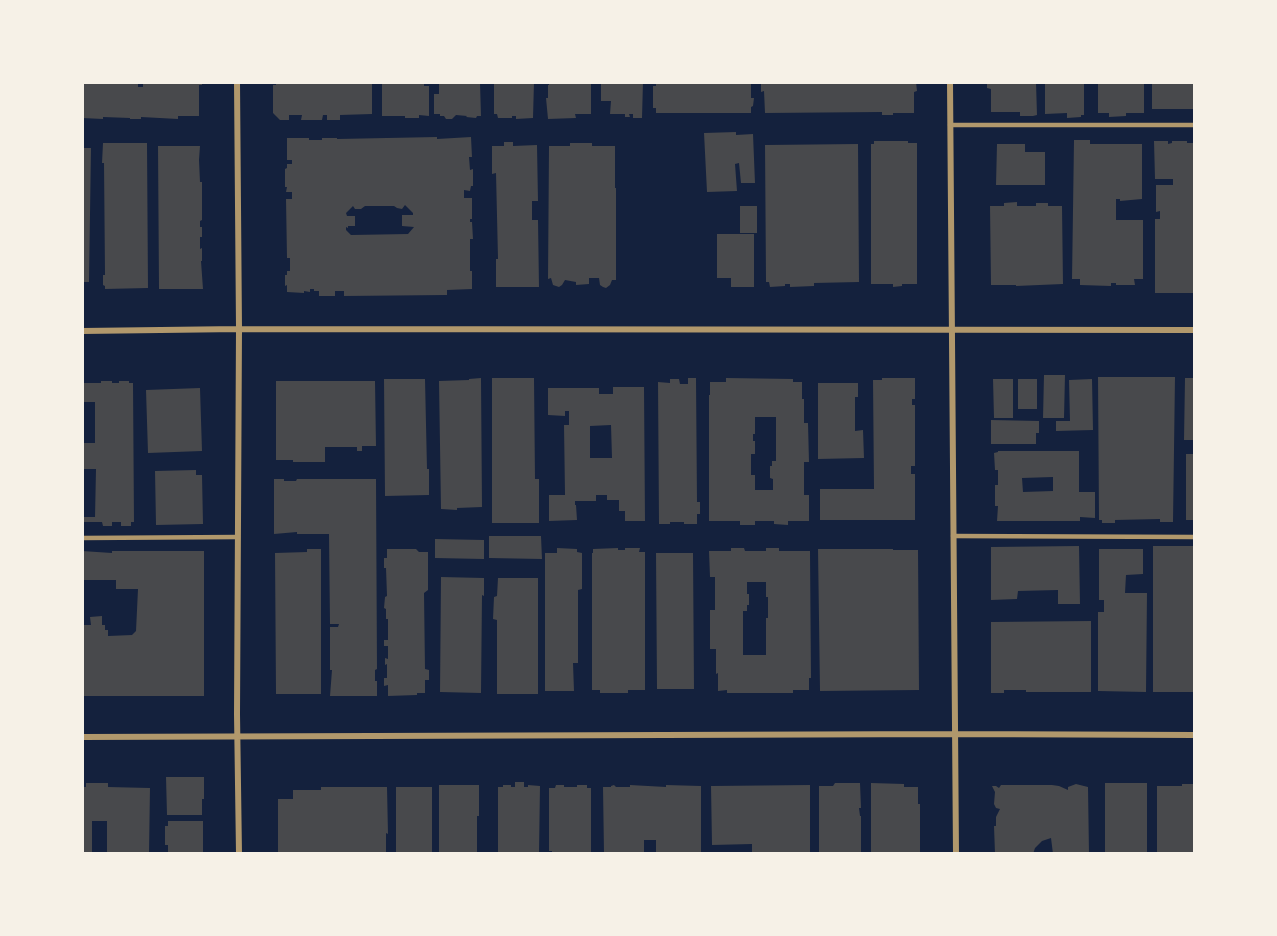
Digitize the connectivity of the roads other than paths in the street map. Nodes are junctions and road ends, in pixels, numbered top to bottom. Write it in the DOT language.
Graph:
graph roads {
  1 [pos="237,82"];
  2 [pos="950,82"];
  3 [pos="1194,125"];
  4 [pos="950,126"];
  5 [pos="239,330"];
  6 [pos="951,330"];
  7 [pos="1194,330"];
  8 [pos="82,331"];
  9 [pos="952,536"];
  10 [pos="238,537"];
  11 [pos="1194,537"];
  12 [pos="82,538"];
  13 [pos="954,734"];
  14 [pos="1194,735"];
  15 [pos="82,737"];
  16 [pos="237,737"];
  17 [pos="239,854"];
  18 [pos="956,854"];
  1 -- 5 [label="street"];
  2 -- 4 [label="street"];
  3 -- 4 [label="lane"];
  4 -- 6 [label="street"];
  5 -- 6 [label="street"];
  5 -- 8 [label="street"];
  5 -- 10 [label="street"];
  6 -- 7 [label="street"];
  6 -- 9 [label="street"];
  9 -- 11 [label="lane"];
  9 -- 13 [label="street"];
  10 -- 12 [label="lane"];
  10 -- 16 [label="street"];
  13 -- 14 [label="street"];
  13 -- 16 [label="street"];
  13 -- 18 [label="street"];
  15 -- 16 [label="street"];
  16 -- 17 [label="street"];
}
